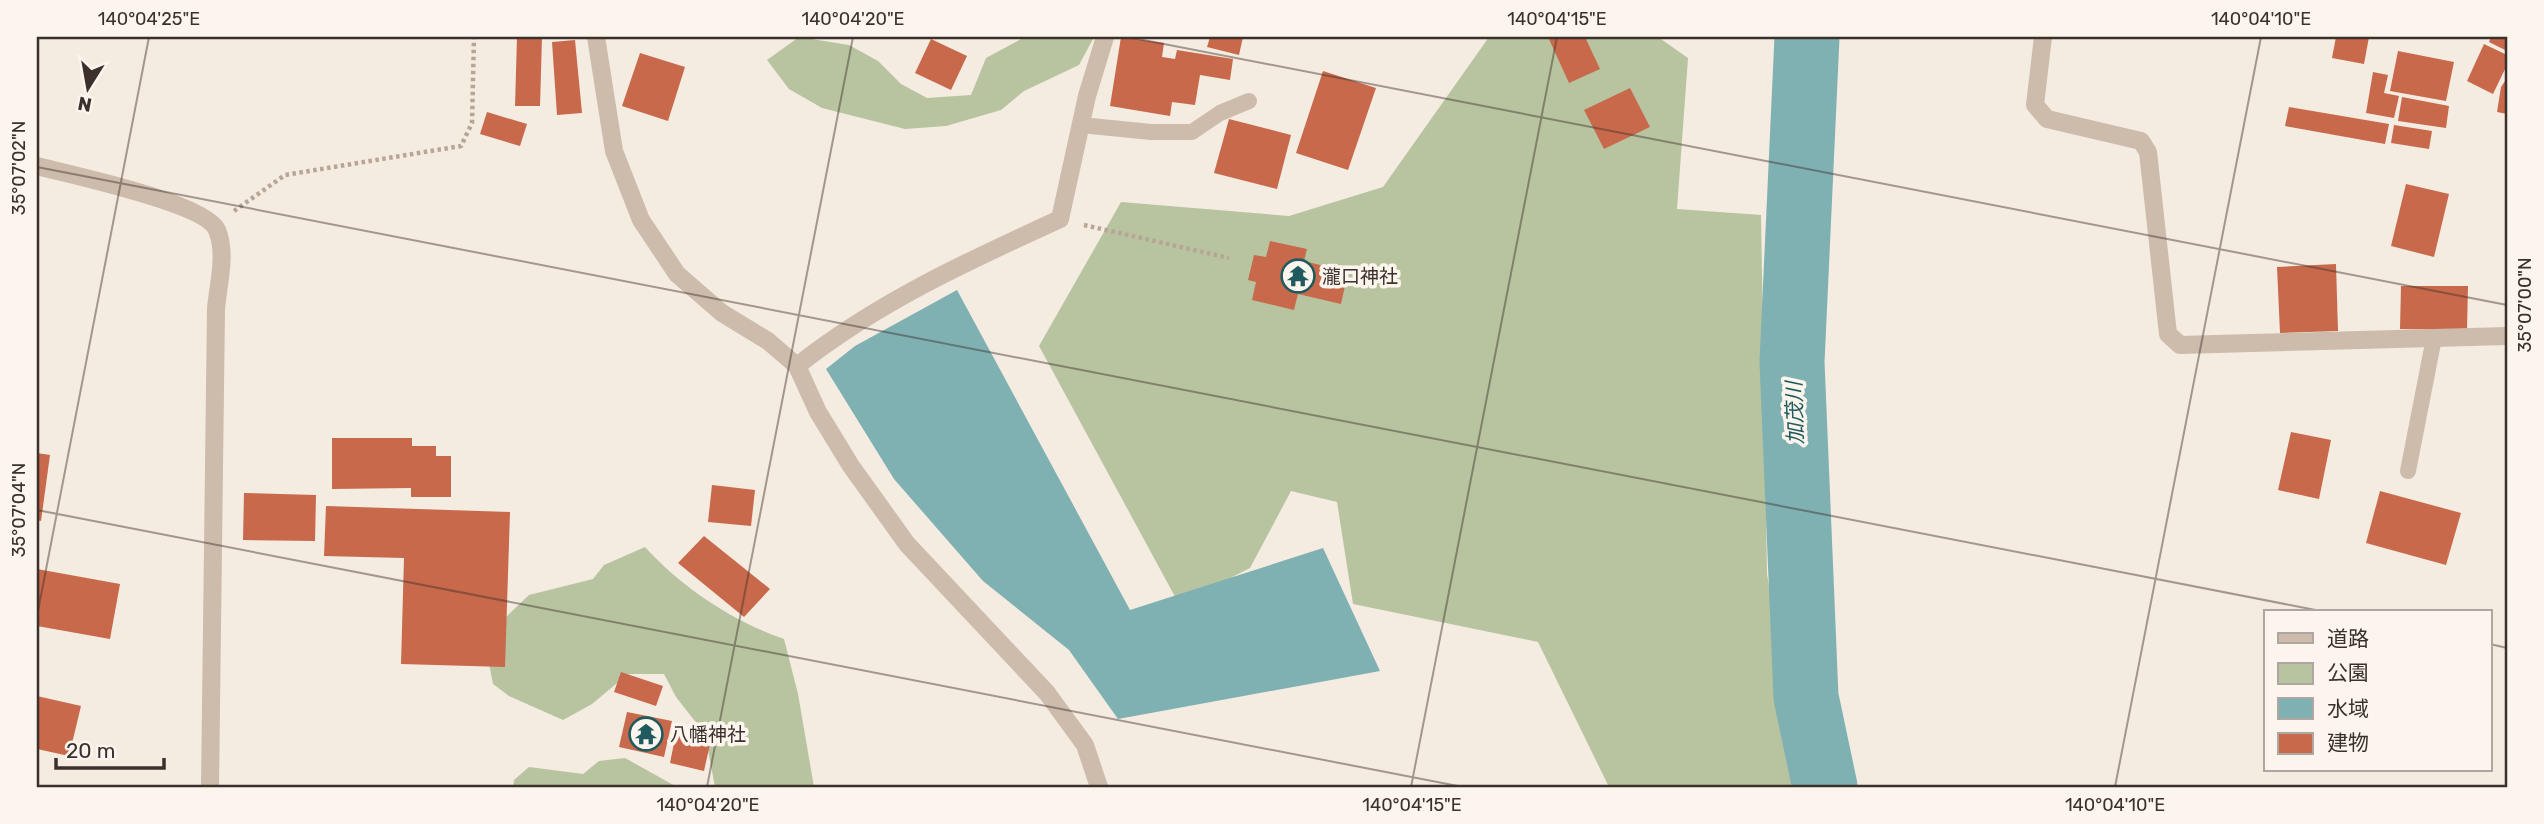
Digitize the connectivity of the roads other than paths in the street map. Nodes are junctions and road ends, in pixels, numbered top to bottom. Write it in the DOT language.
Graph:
graph roads {
  1 [pos="596,37"];
  2 [pos="1105,37"];
  3 [pos="2043,37"];
  4 [pos="1249,101"];
  5 [pos="1080,125"];
  6 [pos="37,166"];
  7 [pos="2507,336"];
  8 [pos="2434,338"];
  9 [pos="797,366"];
  10 [pos="2408,471"];
  11 [pos="210,787"];
  12 [pos="1099,787"];
  1 -- 9 [label="street"];
  2 -- 5 [label="street"];
  3 -- 8 [label="street"];
  4 -- 5 [label="lane"];
  5 -- 9 [label="street"];
  6 -- 11 [label="street"];
  7 -- 8 [label="street"];
  8 -- 10 [label="lane"];
  9 -- 12 [label="street"];
}
